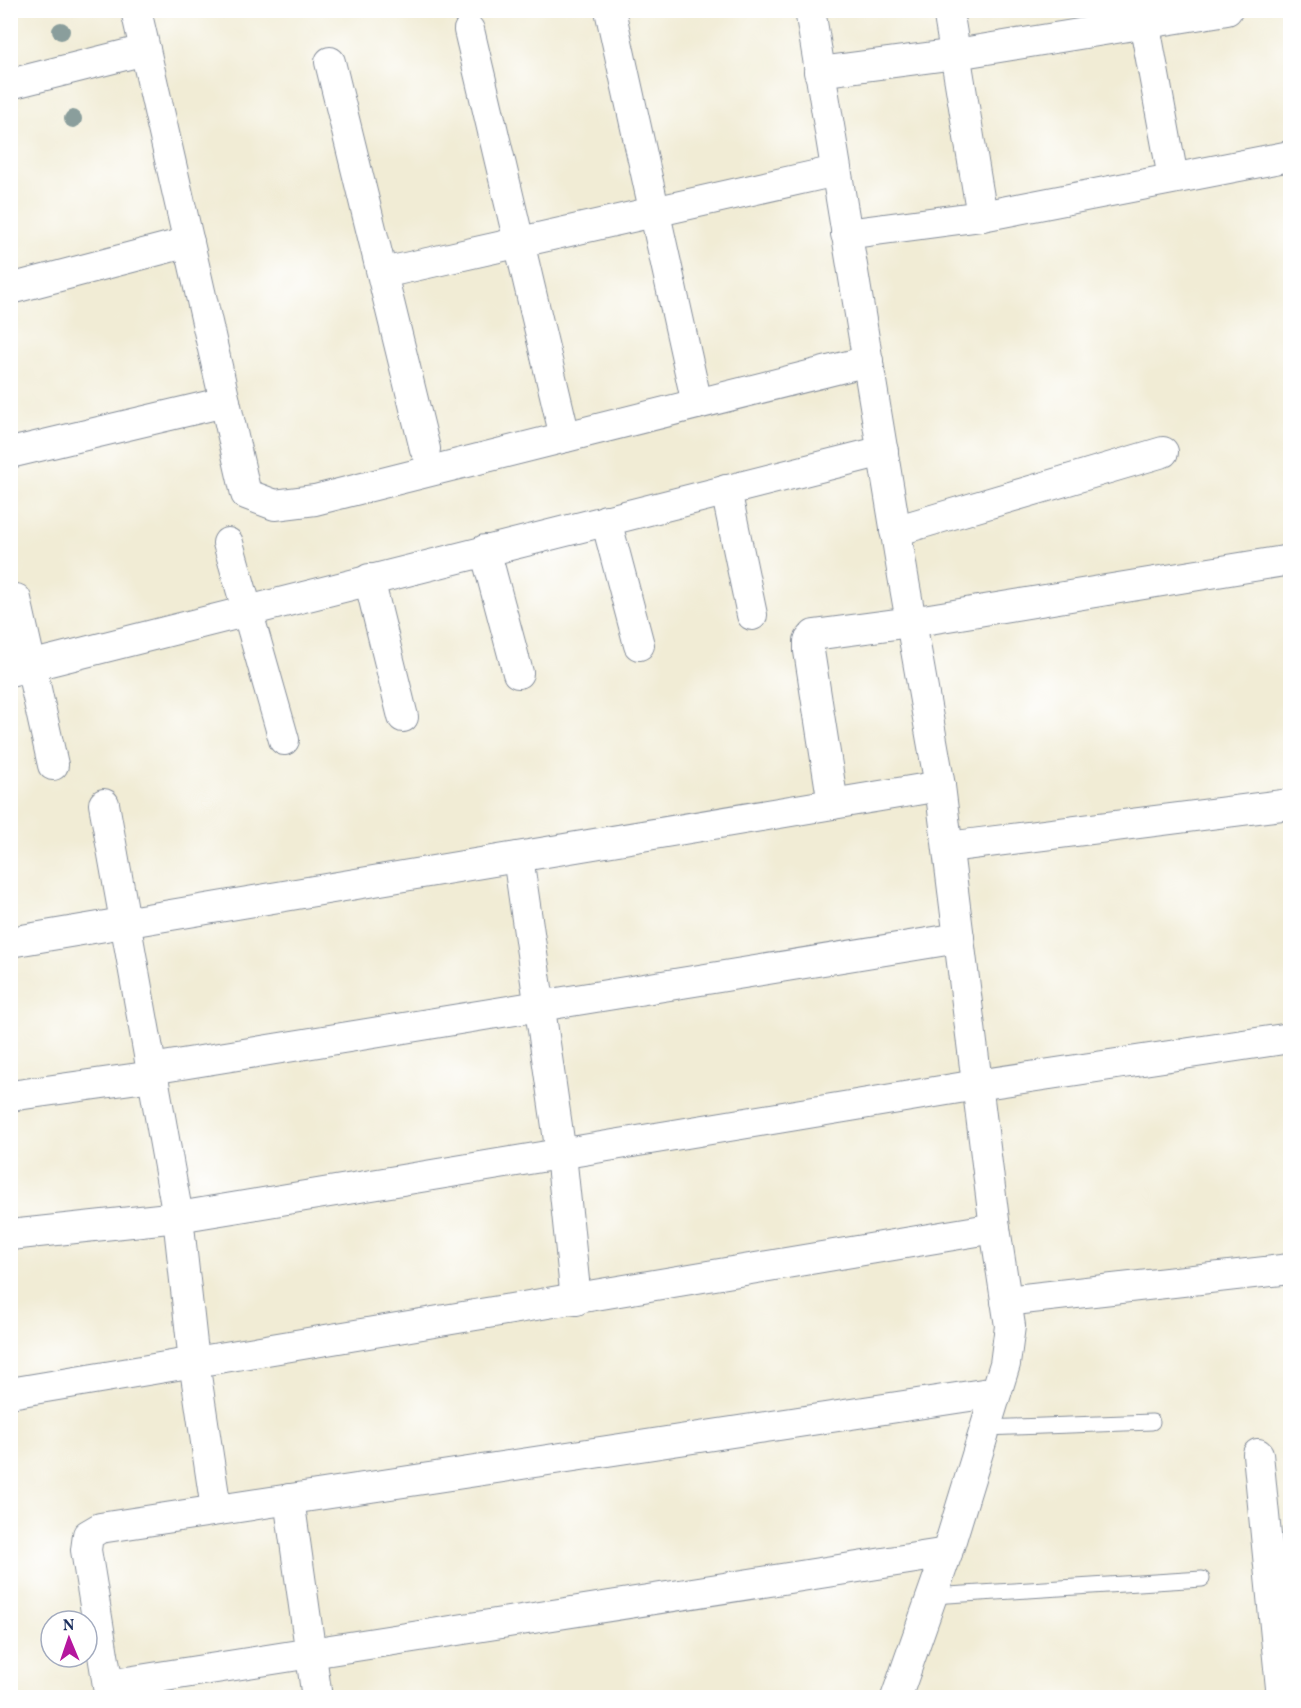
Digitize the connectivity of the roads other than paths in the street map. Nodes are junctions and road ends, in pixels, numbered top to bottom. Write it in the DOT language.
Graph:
graph roads {
  1 [pos="136,10"];
  2 [pos="610,10"];
  3 [pos="810,10"];
  4 [pos="948,10"];
  5 [pos="1227,10"];
  6 [pos="1143,17"];
  7 [pos="469,30"];
  8 [pos="145,50"];
  9 [pos="956,54"];
  10 [pos="330,62"];
  11 [pos="819,72"];
  12 [pos="10,84"];
  13 [pos="1290,156"];
  14 [pos="836,171"];
  15 [pos="1173,178"];
  16 [pos="654,212"];
  17 [pos="982,216"];
  18 [pos="846,234"];
  19 [pos="189,242"];
  20 [pos="519,243"];
  21 [pos="383,273"];
  22 [pos="10,289"];
  23 [pos="868,361"];
  24 [pos="225,402"];
  25 [pos="697,404"];
  26 [pos="565,437"];
  27 [pos="426,449"];
  28 [pos="882,451"];
  29 [pos="1163,452"];
  30 [pos="10,453"];
  31 [pos="726,490"];
  32 [pos="606,520"];
  33 [pos="895,531"];
  34 [pos="228,543"];
  35 [pos="485,550"];
  36 [pos="1290,560"];
  37 [pos="369,579"];
  38 [pos="16,599"];
  39 [pos="248,609"];
  40 [pos="752,615"];
  41 [pos="911,622"];
  42 [pos="639,645"];
  43 [pos="21,668"];
  44 [pos="518,673"];
  45 [pos="403,717"];
  46 [pos="284,740"];
  47 [pos="53,765"];
  48 [pos="940,786"];
  49 [pos="104,804"];
  50 [pos="833,804"];
  51 [pos="1290,804"];
  52 [pos="948,847"];
  53 [pos="518,857"];
  54 [pos="125,923"];
  55 [pos="959,938"];
  56 [pos="10,942"];
  57 [pos="540,1006"];
  58 [pos="1290,1038"];
  59 [pos="152,1073"];
  60 [pos="977,1085"];
  61 [pos="10,1096"];
  62 [pos="561,1154"];
  63 [pos="178,1217"];
  64 [pos="995,1228"];
  65 [pos="10,1235"];
  66 [pos="1290,1269"];
  67 [pos="576,1300"];
  68 [pos="1006,1301"];
  69 [pos="194,1362"];
  70 [pos="996,1392"];
  71 [pos="10,1393"];
  72 [pos="1152,1422"];
  73 [pos="986,1428"];
  74 [pos="1258,1454"];
  75 [pos="289,1499"];
  76 [pos="216,1509"];
  77 [pos="947,1553"];
  78 [pos="1202,1579"];
  79 [pos="932,1596"];
  80 [pos="1283,1623"];
  81 [pos="311,1653"];
  82 [pos="109,1691"];
  83 [pos="317,1698"];
  84 [pos="896,1698"];
  85 [pos="1282,1698"];
  1 -- 8 [label="street"];
  2 -- 16 [label="street"];
  3 -- 11 [label="street"];
  4 -- 9 [label="street"];
  5 -- 6 [label="street"];
  6 -- 9 [label="street"];
  6 -- 15 [label="street"];
  7 -- 20 [label="street"];
  8 -- 12 [label="street"];
  8 -- 19 [label="street"];
  9 -- 11 [label="street"];
  9 -- 17 [label="street"];
  10 -- 21 [label="street"];
  11 -- 14 [label="street"];
  13 -- 15 [label="street"];
  14 -- 16 [label="street"];
  14 -- 18 [label="street"];
  15 -- 17 [label="street"];
  16 -- 20 [label="street"];
  16 -- 25 [label="street"];
  17 -- 18 [label="street"];
  18 -- 23 [label="street"];
  19 -- 22 [label="street"];
  19 -- 24 [label="street"];
  20 -- 21 [label="street"];
  20 -- 26 [label="street"];
  21 -- 27 [label="street"];
  23 -- 25 [label="street"];
  23 -- 28 [label="street"];
  24 -- 26 [label="street"];
  24 -- 30 [label="street"];
  25 -- 26 [label="street"];
  28 -- 31 [label="street"];
  28 -- 33 [label="street"];
  29 -- 33 [label="street"];
  31 -- 32 [label="street"];
  31 -- 40 [label="street"];
  32 -- 35 [label="street"];
  32 -- 42 [label="street"];
  33 -- 41 [label="street"];
  34 -- 39 [label="street"];
  35 -- 37 [label="street"];
  35 -- 44 [label="street"];
  36 -- 41 [label="street"];
  37 -- 39 [label="street"];
  37 -- 45 [label="street"];
  38 -- 43 [label="street"];
  39 -- 43 [label="street"];
  39 -- 46 [label="street"];
  41 -- 48 [label="street"];
  41 -- 50 [label="street"];
  43 -- 47 [label="street"];
  48 -- 50 [label="street"];
  48 -- 52 [label="street"];
  49 -- 54 [label="street"];
  50 -- 53 [label="street"];
  51 -- 52 [label="street"];
  52 -- 55 [label="street"];
  53 -- 54 [label="street"];
  53 -- 57 [label="street"];
  54 -- 56 [label="street"];
  54 -- 59 [label="street"];
  55 -- 57 [label="street"];
  55 -- 60 [label="street"];
  57 -- 59 [label="street"];
  57 -- 62 [label="street"];
  58 -- 60 [label="street"];
  59 -- 61 [label="street"];
  59 -- 63 [label="street"];
  60 -- 62 [label="street"];
  60 -- 64 [label="street"];
  62 -- 63 [label="street"];
  62 -- 67 [label="street"];
  63 -- 65 [label="street"];
  63 -- 69 [label="street"];
  64 -- 67 [label="street"];
  64 -- 68 [label="street"];
  66 -- 68 [label="street"];
  67 -- 69 [label="street"];
  68 -- 70 [label="street"];
  69 -- 71 [label="street"];
  69 -- 76 [label="street"];
  70 -- 73 [label="street"];
  70 -- 75 [label="street"];
  72 -- 73 [label="lane"];
  73 -- 77 [label="street"];
  74 -- 80 [label="street"];
  75 -- 76 [label="street"];
  75 -- 81 [label="street"];
  76 -- 82 [label="street"];
  77 -- 79 [label="street"];
  77 -- 81 [label="street"];
  78 -- 79 [label="lane"];
  79 -- 84 [label="street"];
  80 -- 85 [label="street"];
  81 -- 82 [label="street"];
  81 -- 83 [label="street"];
}
